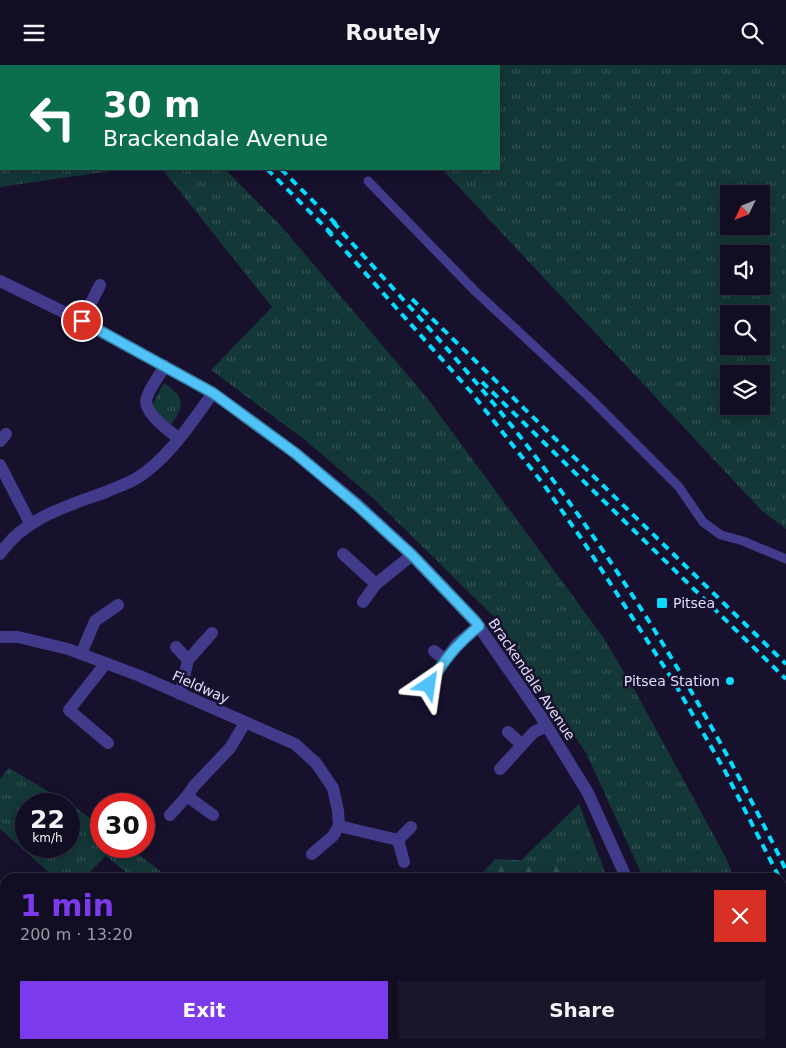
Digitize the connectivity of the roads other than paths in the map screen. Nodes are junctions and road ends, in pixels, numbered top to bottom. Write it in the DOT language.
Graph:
graph roads {
  1 [pos="368,181"];
  2 [pos="0,281"];
  3 [pos="100,285"];
  4 [pos="82,321"];
  5 [pos="165,366"];
  6 [pos="213,393"];
  7 [pos="179,439"];
  8 [pos="0,465"];
  9 [pos="30,523"];
  10 [pos="0,554"];
  11 [pos="343,554"];
  12 [pos="412,555"];
  13 [pos="786,559"];
  14 [pos="376,584"];
  15 [pos="363,602"];
  16 [pos="118,605"];
  17 [pos="479,626"];
  18 [pos="212,633"];
  19 [pos="0,637"];
  20 [pos="176,647"];
  21 [pos="81,654"];
  22 [pos="188,660"];
  23 [pos="106,663"];
  24 [pos="429,685"];
  25 [pos="180,694"];
  26 [pos="245,723"];
  27 [pos="547,726"];
  28 [pos="508,732"];
  29 [pos="108,743"];
  30 [pos="522,745"];
  31 [pos="500,769"];
  32 [pos="187,796"];
  33 [pos="170,815"];
  34 [pos="213,815"];
  35 [pos="340,826"];
  36 [pos="411,827"];
  37 [pos="398,841"];
  38 [pos="312,854"];
  39 [pos="404,862"];
  40 [pos="624,873"];
  1 -- 13 [label="lane"];
  2 -- 4 [label="street, Brackendale Avenue"];
  3 -- 4 [label="street"];
  4 -- 5 [label="street, Brackendale Avenue"];
  5 -- 6 [label="street, Brackendale Avenue"];
  5 -- 7 [label="street"];
  6 -- 7 [label="street"];
  6 -- 12 [label="street, Brackendale Avenue"];
  7 -- 9 [label="street"];
  8 -- 9 [label="street"];
  9 -- 10 [label="street"];
  11 -- 14 [label="street"];
  12 -- 14 [label="street"];
  12 -- 17 [label="street, Brackendale Avenue"];
  14 -- 15 [label="street"];
  16 -- 21 [label="street"];
  17 -- 24 [label="street"];
  17 -- 27 [label="street, Brackendale Avenue"];
  18 -- 22 [label="street"];
  19 -- 21 [label="street, Fieldway"];
  20 -- 22 [label="street"];
  21 -- 23 [label="street, Fieldway"];
  22 -- 25 [label="street"];
  23 -- 25 [label="street, Fieldway"];
  23 -- 29 [label="street"];
  25 -- 26 [label="street, Fieldway"];
  26 -- 32 [label="street"];
  26 -- 35 [label="street, Fieldway"];
  27 -- 30 [label="street"];
  27 -- 40 [label="street, Brackendale Avenue"];
  28 -- 30 [label="street"];
  30 -- 31 [label="street"];
  32 -- 33 [label="street"];
  32 -- 34 [label="street"];
  35 -- 37 [label="street"];
  35 -- 38 [label="street"];
  36 -- 37 [label="street"];
  37 -- 39 [label="street"];
}
